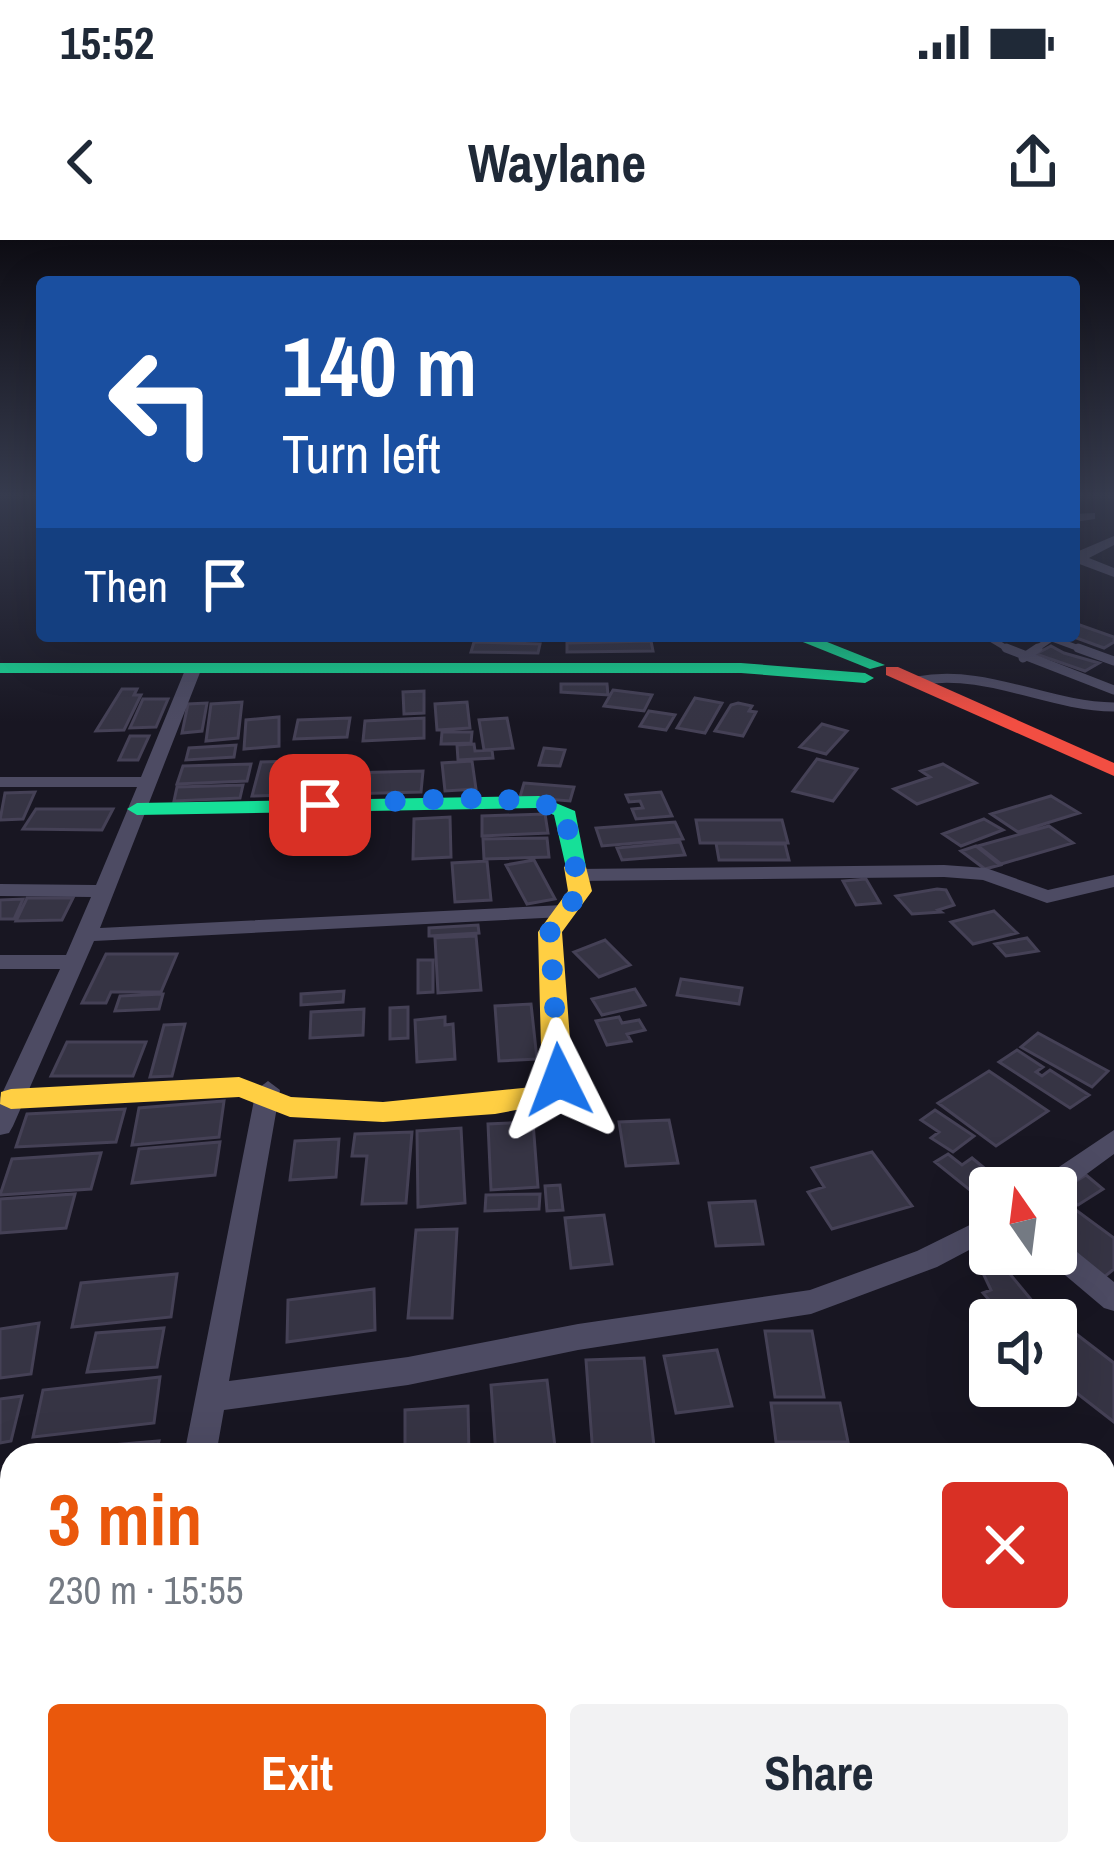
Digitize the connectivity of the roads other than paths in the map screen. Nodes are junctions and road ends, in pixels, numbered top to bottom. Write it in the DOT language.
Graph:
graph roads {
  1 [pos="809,642"];
  2 [pos="996,642"];
  3 [pos="1043,642"];
  4 [pos="1062,642"];
  5 [pos="1023,658"];
  6 [pos="1114,662"];
  7 [pos="0,668"];
  8 [pos="193,670"];
  9 [pos="879,673"];
  10 [pos="1114,690"];
  11 [pos="1114,707"];
  12 [pos="1114,770"];
  13 [pos="0,782"];
  14 [pos="142,795"];
  15 [pos="576,874"];
  16 [pos="1114,881"];
  17 [pos="0,890"];
  18 [pos="104,891"];
  19 [pos="563,911"];
  20 [pos="86,935"];
  21 [pos="0,962"];
  22 [pos="74,962"];
  23 [pos="268,1090"];
  24 [pos="3,1117"];
  25 [pos="1114,1140"];
  26 [pos="1077,1167"];
  27 [pos="969,1237"];
  28 [pos="1077,1268"];
  29 [pos="1114,1299"];
  30 [pos="208,1398"];
  31 [pos="202,1443"];
  1 -- 9 [label="street"];
  2 -- 5 [label="lane"];
  3 -- 5 [label="lane"];
  4 -- 6 [label="lane"];
  5 -- 10 [label="lane"];
  7 -- 8 [label="street"];
  8 -- 9 [label="street"];
  8 -- 14 [label="street"];
  9 -- 11 [label="lane"];
  9 -- 12 [label="street"];
  13 -- 14 [label="street"];
  14 -- 15 [label="street"];
  14 -- 18 [label="street"];
  15 -- 16 [label="street"];
  15 -- 19 [label="street"];
  17 -- 18 [label="street"];
  18 -- 20 [label="street"];
  19 -- 20 [label="street"];
  19 -- 23 [label="street"];
  20 -- 22 [label="street"];
  21 -- 22 [label="street"];
  22 -- 24 [label="street"];
  23 -- 24 [label="street"];
  23 -- 30 [label="street"];
  25 -- 26 [label="street"];
  27 -- 30 [label="street"];
  28 -- 29 [label="street"];
  30 -- 31 [label="street"];
}
